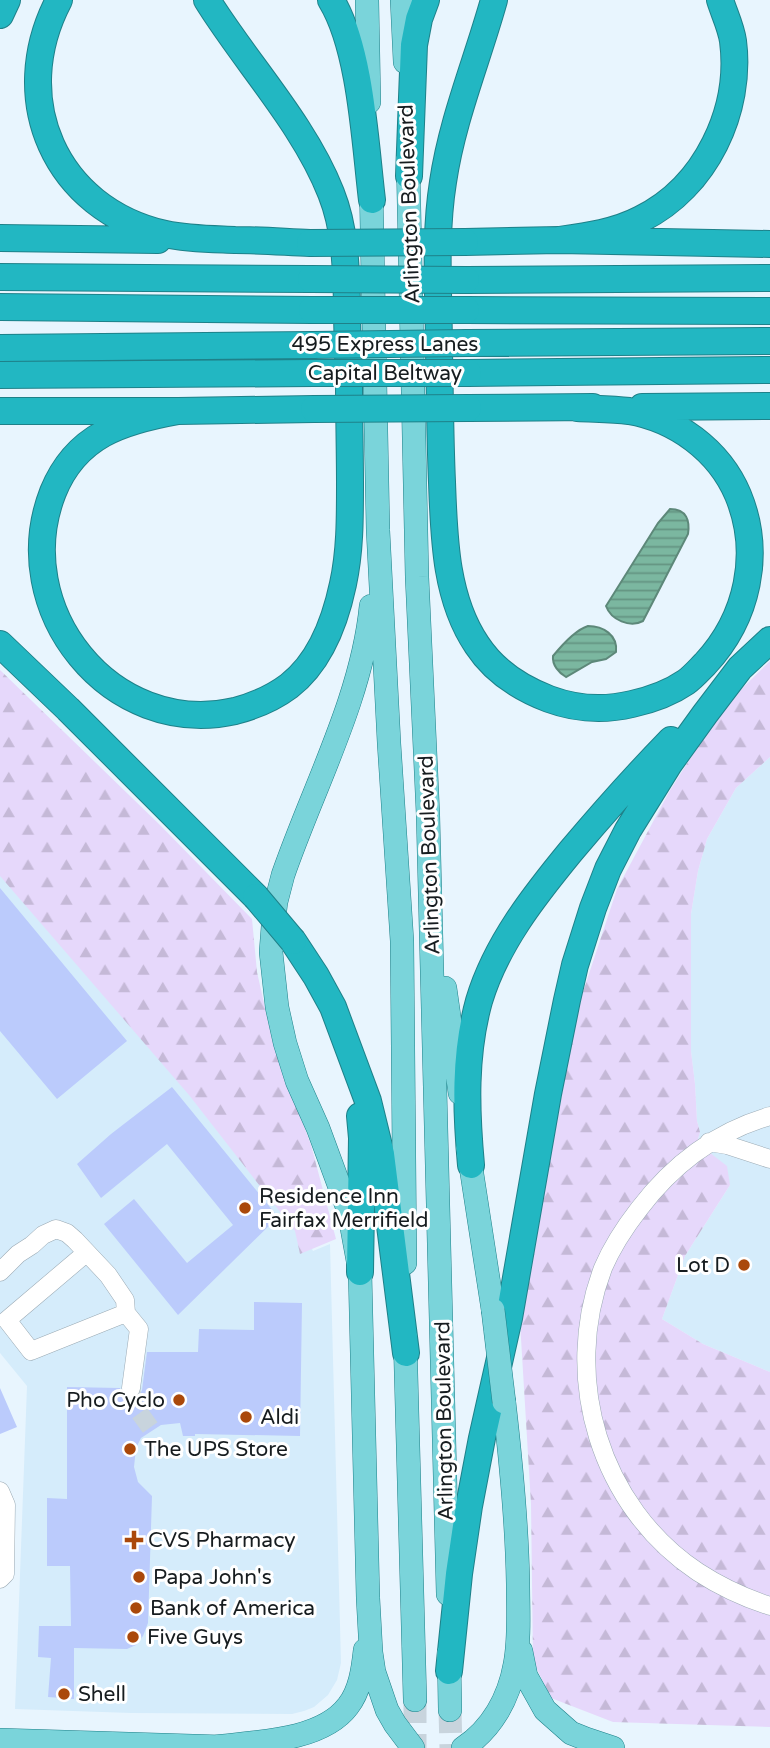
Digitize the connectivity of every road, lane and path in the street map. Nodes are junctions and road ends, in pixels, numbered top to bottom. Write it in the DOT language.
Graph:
graph roads {
  1 [pos="59,0"];
  2 [pos="206,0"];
  3 [pos="331,0"];
  4 [pos="367,0"];
  5 [pos="402,0"];
  6 [pos="426,0"];
  7 [pos="494,0"];
  8 [pos="720,0"];
  9 [pos="409,176"];
  10 [pos="372,201"];
  11 [pos="0,239"];
  12 [pos="261,240"];
  13 [pos="559,240"];
  14 [pos="770,244"];
  15 [pos="0,277"];
  16 [pos="770,278"];
  17 [pos="0,307"];
  18 [pos="770,311"];
  19 [pos="770,341"];
  20 [pos="0,348"];
  21 [pos="770,370"];
  22 [pos="0,375"];
  23 [pos="770,407"];
  24 [pos="577,408"];
  25 [pos="0,411"];
  26 [pos="178,411"];
  27 [pos="378,530"];
  28 [pos="770,640"];
  29 [pos="0,644"];
  30 [pos="740,668"];
  31 [pos="428,815"];
  32 [pos="355,1069"];
  33 [pos="770,1116"];
  34 [pos="709,1142"];
  35 [pos="770,1159"];
  36 [pos="471,1165"];
  37 [pos="86,1253"];
  38 [pos="0,1272"];
  39 [pos="360,1272"];
  40 [pos="125,1313"];
  41 [pos="406,1353"];
  42 [pos="131,1388"];
  43 [pos="0,1492"];
  44 [pos="0,1579"];
  45 [pos="368,1598"];
  46 [pos="770,1606"];
  47 [pos="518,1620"];
  48 [pos="449,1671"];
  49 [pos="415,1700"];
  50 [pos="450,1710"];
  51 [pos="0,1740"];
  52 [pos="472,1742"];
  53 [pos="212,1747"];
  54 [pos="249,1748"];
  55 [pos="413,1748"];
  56 [pos="613,1748"];
  1 -- 12 [label="highway"];
  2 -- 26 [label="highway"];
  3 -- 10 [label="highway"];
  4 -- 10 [label="main road, Arlington Boulevard"];
  5 -- 9 [label="main road, Arlington Boulevard"];
  6 -- 9 [label="highway"];
  7 -- 24 [label="highway"];
  8 -- 13 [label="highway"];
  9 -- 31 [label="main road, Arlington Boulevard"];
  10 -- 27 [label="main road, Arlington Boulevard"];
  11 -- 12 [label="highway"];
  12 -- 13 [label="highway, bridge"];
  13 -- 14 [label="highway"];
  15 -- 16 [label="highway, bridge"];
  17 -- 18 [label="highway, 495 Express Lanes, bridge"];
  19 -- 20 [label="highway, 495 Express Lanes, bridge"];
  21 -- 22 [label="highway, Capital Beltway, bridge"];
  23 -- 24 [label="highway"];
  24 -- 26 [label="highway, bridge"];
  25 -- 26 [label="highway"];
  27 -- 39 [label="main road"];
  27 -- 41 [label="main road, Arlington Boulevard"];
  28 -- 30 [label="highway"];
  29 -- 32 [label="highway, bridge"];
  30 -- 36 [label="highway"];
  30 -- 48 [label="highway"];
  31 -- 36 [label="main road"];
  31 -- 48 [label="main road, Arlington Boulevard"];
  32 -- 39 [label="highway"];
  32 -- 41 [label="highway"];
  33 -- 34 [label="street"];
  34 -- 35 [label="street"];
  34 -- 46 [label="street"];
  36 -- 47 [label="main road, bridge"];
  37 -- 38 [label="street"];
  37 -- 40 [label="street"];
  37 -- 40 [label="street"];
  39 -- 45 [label="main road"];
  40 -- 42 [label="street"];
  41 -- 49 [label="main road, Arlington Boulevard"];
  43 -- 44 [label="street"];
  45 -- 53 [label="main road"];
  45 -- 55 [label="main road"];
  47 -- 52 [label="main road"];
  47 -- 56 [label="main road"];
  48 -- 50 [label="main road, Arlington Boulevard"];
  51 -- 53 [label="main road"];
  53 -- 54 [label="main road"];
}
